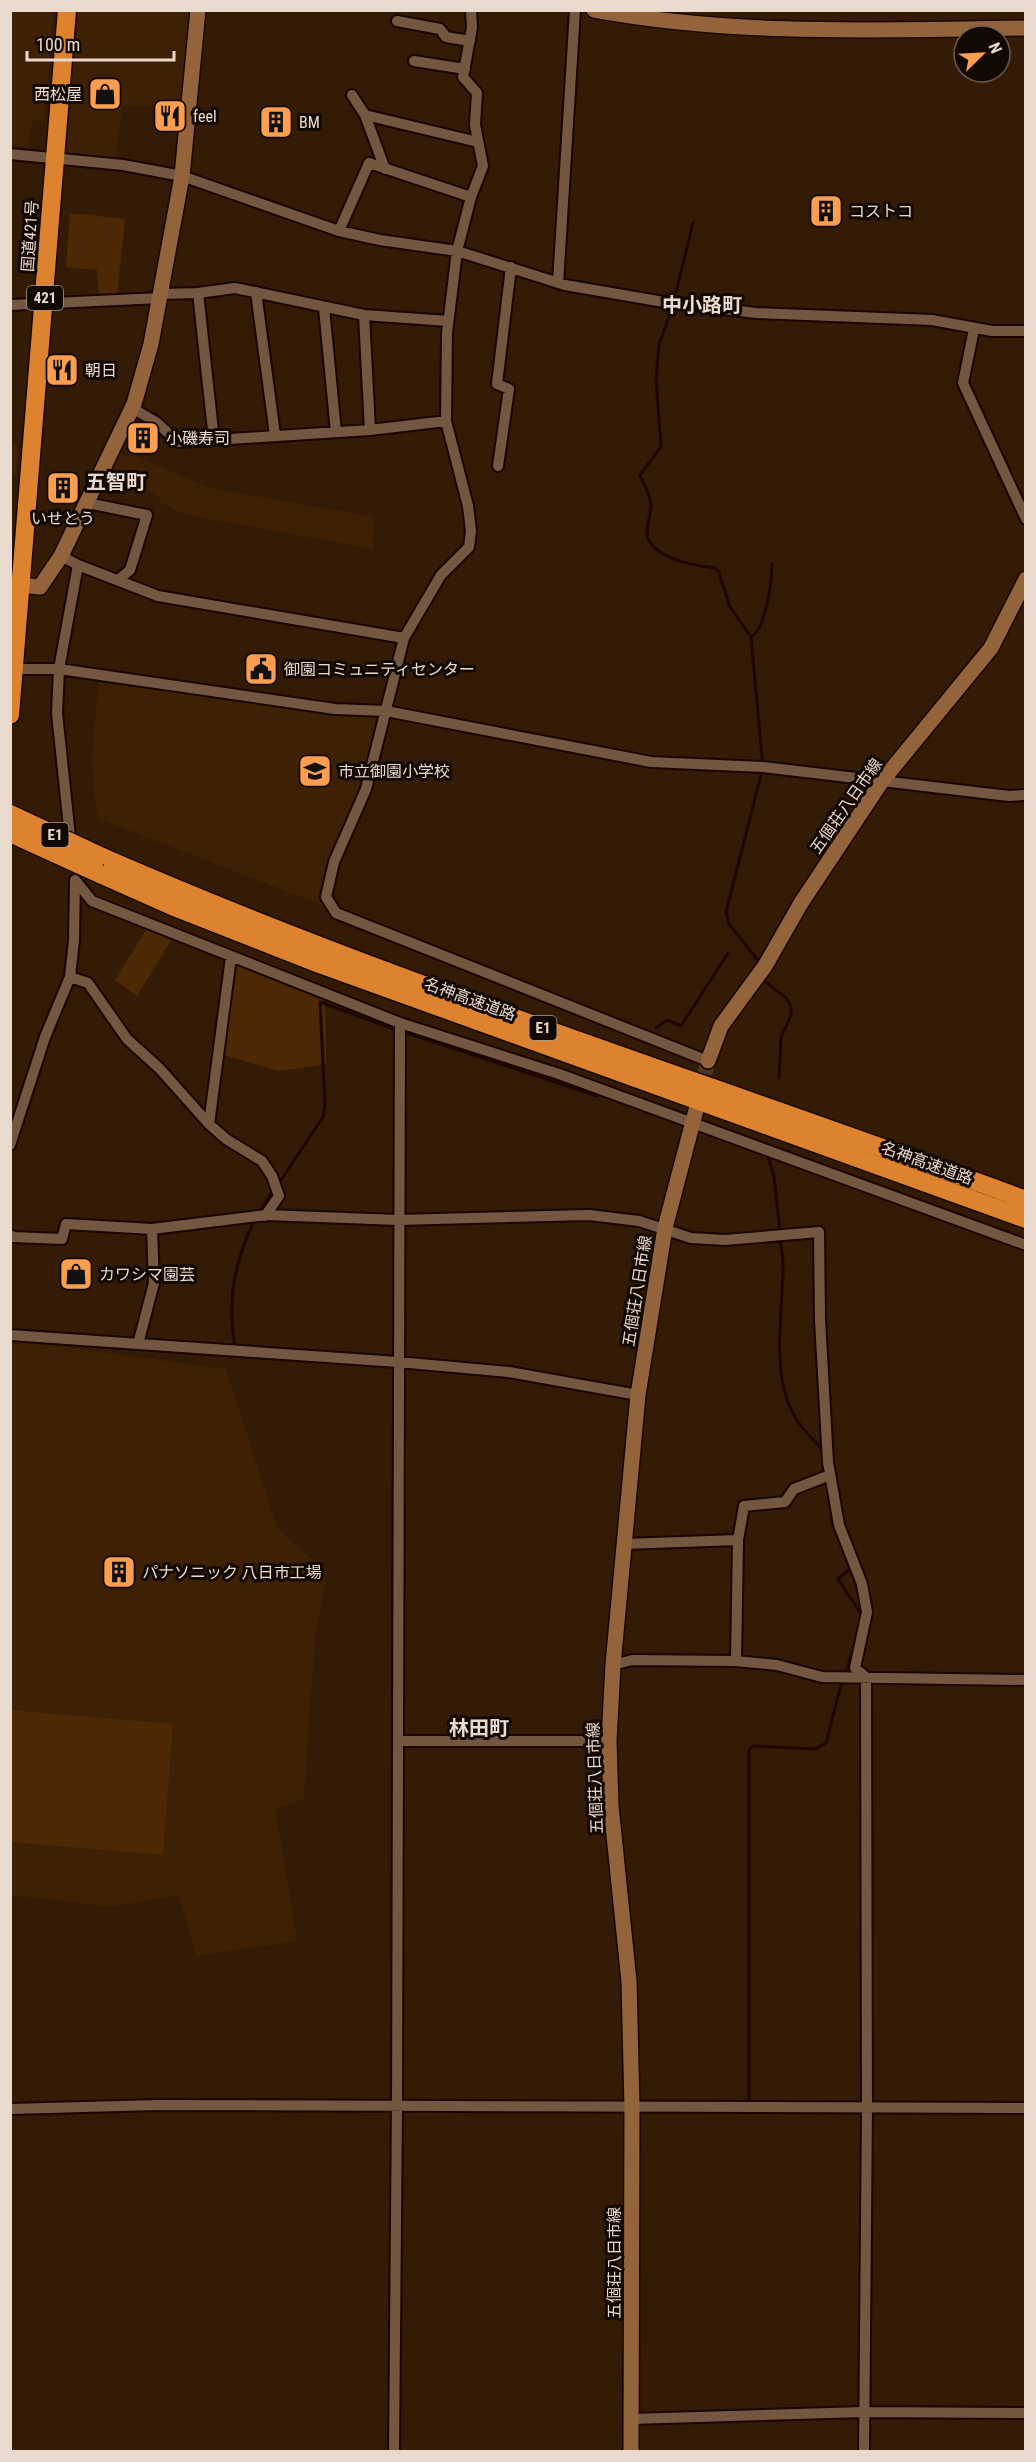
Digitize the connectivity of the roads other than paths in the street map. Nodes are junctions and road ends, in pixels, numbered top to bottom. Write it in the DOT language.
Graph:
graph roads {
  1 [pos="67,10"];
  2 [pos="198,10"];
  3 [pos="471,10"];
  4 [pos="575,10"];
  5 [pos="594,10"];
  6 [pos="397,21"];
  7 [pos="1026,28"];
  8 [pos="470,41"];
  9 [pos="414,61"];
  10 [pos="465,69"];
  11 [pos="352,95"];
  12 [pos="365,115"];
  13 [pos="478,142"];
  14 [pos="10,154"];
  15 [pos="56,159"];
  16 [pos="385,169"];
  17 [pos="182,176"];
  18 [pos="471,197"];
  19 [pos="339,231"];
  20 [pos="457,251"];
  21 [pos="511,267"];
  22 [pos="558,283"];
  23 [pos="256,292"];
  24 [pos="198,293"];
  25 [pos="161,296"];
  26 [pos="45,303"];
  27 [pos="10,305"];
  28 [pos="324,308"];
  29 [pos="364,315"];
  30 [pos="448,321"];
  31 [pos="974,329"];
  32 [pos="1026,331"];
  33 [pos="132,408"];
  34 [pos="446,421"];
  35 [pos="370,430"];
  36 [pos="336,432"];
  37 [pos="275,435"];
  38 [pos="214,440"];
  39 [pos="498,466"];
  40 [pos="87,503"];
  41 [pos="1026,519"];
  42 [pos="62,556"];
  43 [pos="78,565"];
  44 [pos="1026,579"];
  45 [pos="118,580"];
  46 [pos="21,585"];
  47 [pos="405,638"];
  48 [pos="12,669"];
  49 [pos="59,669"];
  50 [pos="386,711"];
  51 [pos="10,715"];
  52 [pos="882,781"];
  53 [pos="1026,795"];
  54 [pos="10,814"];
  55 [pos="10,833"];
  56 [pos="100,865"];
  57 [pos="75,880"];
  58 [pos="231,957"];
  59 [pos="70,977"];
  60 [pos="400,1023"];
  61 [pos="708,1061"];
  62 [pos="694,1117"];
  63 [pos="209,1124"];
  64 [pos="10,1145"];
  65 [pos="1026,1200"];
  66 [pos="265,1216"];
  67 [pos="1026,1219"];
  68 [pos="398,1220"];
  69 [pos="665,1228"];
  70 [pos="152,1229"];
  71 [pos="10,1235"];
  72 [pos="1026,1245"];
  73 [pos="10,1335"];
  74 [pos="138,1344"];
  75 [pos="398,1362"];
  76 [pos="638,1395"];
  77 [pos="830,1475"];
  78 [pos="738,1540"];
  79 [pos="624,1544"];
  80 [pos="736,1661"];
  81 [pos="613,1665"];
  82 [pos="866,1677"];
  83 [pos="1026,1680"];
  84 [pos="398,1741"];
  85 [pos="609,1741"];
  86 [pos="397,2105"];
  87 [pos="632,2107"];
  88 [pos="867,2108"];
  89 [pos="1026,2108"];
  90 [pos="10,2109"];
  91 [pos="864,2412"];
  92 [pos="1026,2413"];
  93 [pos="631,2418"];
  94 [pos="394,2451"];
  95 [pos="631,2451"];
  96 [pos="864,2451"];
  1 -- 15 [label="highway, 国道421号 / 421"];
  2 -- 17 [label="main road"];
  3 -- 8 [label="street"];
  4 -- 22 [label="street"];
  5 -- 7 [label="main road"];
  6 -- 8 [label="street"];
  8 -- 10 [label="street"];
  9 -- 10 [label="street"];
  10 -- 13 [label="street"];
  11 -- 12 [label="street"];
  12 -- 13 [label="street"];
  12 -- 16 [label="street"];
  13 -- 18 [label="street"];
  14 -- 15 [label="street"];
  15 -- 17 [label="street"];
  15 -- 26 [label="highway, 国道421号 / 421"];
  16 -- 18 [label="street"];
  16 -- 19 [label="street"];
  17 -- 19 [label="street"];
  17 -- 25 [label="main road"];
  18 -- 20 [label="street"];
  19 -- 20 [label="street"];
  20 -- 21 [label="street"];
  20 -- 30 [label="street"];
  21 -- 22 [label="street"];
  21 -- 39 [label="street"];
  22 -- 31 [label="street"];
  23 -- 24 [label="street"];
  23 -- 28 [label="street"];
  23 -- 37 [label="street"];
  24 -- 25 [label="street"];
  24 -- 38 [label="street"];
  25 -- 26 [label="street"];
  25 -- 33 [label="main road"];
  26 -- 27 [label="street"];
  26 -- 46 [label="highway, 国道421号 / 421"];
  28 -- 29 [label="street"];
  28 -- 36 [label="street"];
  29 -- 30 [label="street"];
  29 -- 35 [label="street"];
  30 -- 34 [label="street"];
  31 -- 32 [label="street"];
  31 -- 41 [label="street"];
  33 -- 38 [label="street"];
  33 -- 40 [label="main road"];
  34 -- 35 [label="street"];
  34 -- 47 [label="street"];
  35 -- 36 [label="street"];
  36 -- 37 [label="street"];
  37 -- 38 [label="street"];
  40 -- 42 [label="main road"];
  40 -- 45 [label="street"];
  42 -- 43 [label="street"];
  42 -- 46 [label="main road"];
  43 -- 45 [label="street"];
  43 -- 49 [label="street"];
  44 -- 52 [label="main road, 五個荘八日市線"];
  45 -- 47 [label="street"];
  46 -- 48 [label="highway, 国道421号 / 421"];
  47 -- 50 [label="street"];
  48 -- 49 [label="street"];
  48 -- 51 [label="highway, 国道421号 / 421"];
  49 -- 50 [label="street"];
  49 -- 57 [label="street"];
  50 -- 52 [label="street"];
  50 -- 61 [label="street"];
  52 -- 53 [label="street"];
  52 -- 61 [label="main road, 五個荘八日市線"];
  54 -- 56 [label="highway, 名神高速道路 / E1, bridge"];
  55 -- 56 [label="highway, 名神高速道路 / E1, bridge"];
  56 -- 65 [label="highway, 名神高速道路 / E1"];
  56 -- 67 [label="highway, 名神高速道路 / E1"];
  57 -- 58 [label="street"];
  57 -- 59 [label="street"];
  58 -- 60 [label="street"];
  58 -- 63 [label="street"];
  59 -- 63 [label="street"];
  59 -- 64 [label="street"];
  60 -- 62 [label="street"];
  60 -- 68 [label="street"];
  62 -- 69 [label="main road, 五個荘八日市線"];
  62 -- 72 [label="street"];
  63 -- 66 [label="street"];
  66 -- 68 [label="street"];
  66 -- 70 [label="street"];
  68 -- 69 [label="street"];
  68 -- 75 [label="street"];
  69 -- 76 [label="main road, 五個荘八日市線"];
  69 -- 77 [label="street"];
  70 -- 71 [label="street"];
  70 -- 74 [label="street"];
  73 -- 74 [label="street"];
  74 -- 75 [label="street"];
  75 -- 76 [label="street"];
  75 -- 84 [label="street"];
  76 -- 79 [label="main road, 五個荘八日市線"];
  77 -- 78 [label="street"];
  77 -- 82 [label="street"];
  78 -- 79 [label="street"];
  78 -- 80 [label="street"];
  79 -- 81 [label="main road, 五個荘八日市線"];
  80 -- 81 [label="street"];
  80 -- 82 [label="street"];
  81 -- 85 [label="main road, 五個荘八日市線"];
  82 -- 83 [label="street"];
  82 -- 88 [label="street"];
  84 -- 85 [label="street"];
  84 -- 86 [label="street"];
  85 -- 87 [label="main road, 五個荘八日市線"];
  86 -- 87 [label="street"];
  86 -- 90 [label="street"];
  86 -- 94 [label="street"];
  87 -- 88 [label="street"];
  87 -- 93 [label="main road, 五個荘八日市線"];
  88 -- 89 [label="street"];
  88 -- 91 [label="street"];
  91 -- 92 [label="street"];
  91 -- 93 [label="street"];
  91 -- 96 [label="street"];
  93 -- 95 [label="main road, 五個荘八日市線"];
}
